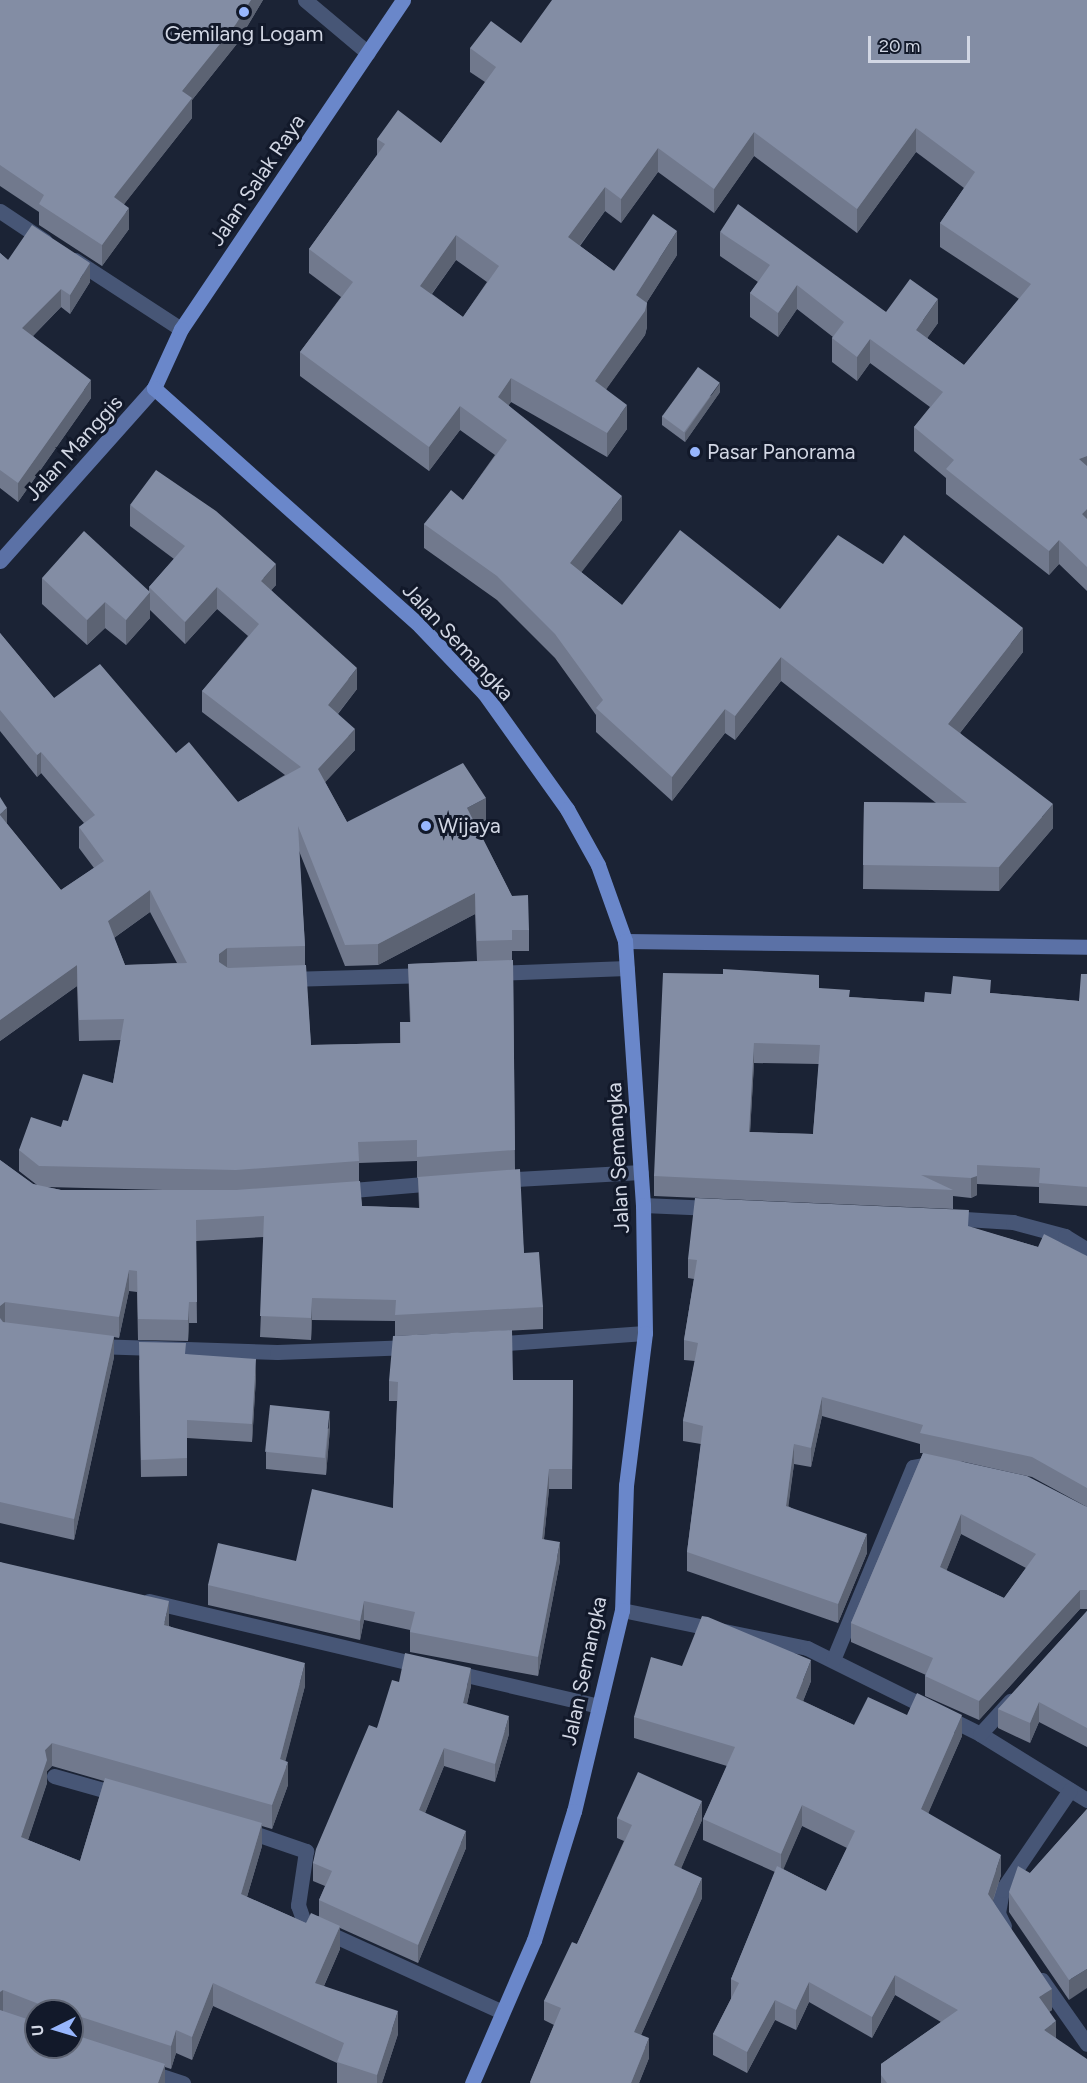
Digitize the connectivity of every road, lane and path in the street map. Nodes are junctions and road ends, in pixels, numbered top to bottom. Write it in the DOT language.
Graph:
graph roads {
  1 [pos="305,0"];
  2 [pos="403,0"];
  3 [pos="368,53"];
  4 [pos="0,211"];
  5 [pos="181,329"];
  6 [pos="154,388"];
  7 [pos="0,561"];
  8 [pos="625,941"];
  9 [pos="1087,947"];
  10 [pos="627,968"];
  11 [pos="472,973"];
  12 [pos="449,974"];
  13 [pos="269,979"];
  14 [pos="641,1172"];
  15 [pos="486,1180"];
  16 [pos="451,1182"];
  17 [pos="320,1193"];
  18 [pos="643,1205"];
  19 [pos="726,1208"];
  20 [pos="934,1217"];
  21 [pos="1087,1250"];
  22 [pos="645,1333"];
  23 [pos="472,1345"];
  24 [pos="81,1346"];
  25 [pos="426,1347"];
  26 [pos="950,1466"];
  27 [pos="127,1596"];
  28 [pos="622,1610"];
  29 [pos="833,1660"];
  30 [pos="1018,1692"];
  31 [pos="599,1707"];
  32 [pos="980,1734"];
  33 [pos="54,1776"];
  34 [pos="1070,1790"];
  35 [pos="133,1798"];
  36 [pos="1087,1800"];
  37 [pos="224,1824"];
  38 [pos="1015,1943"];
  39 [pos="1034,1970"];
  40 [pos="502,2012"];
  41 [pos="1087,2044"];
  42 [pos="128,2065"];
  43 [pos="183,2083"];
  44 [pos="472,2083"];
  1 -- 3 [label="street"];
  2 -- 3 [label="main road, Jalan Salak Raya"];
  3 -- 5 [label="main road, Jalan Salak Raya"];
  4 -- 5 [label="street"];
  5 -- 6 [label="main road, Jalan Salak Raya"];
  6 -- 7 [label="street, Jalan Manggis"];
  6 -- 8 [label="main road, Jalan Semangka"];
  8 -- 9 [label="street"];
  8 -- 10 [label="main road, Jalan Semangka"];
  10 -- 11 [label="street"];
  10 -- 14 [label="main road, Jalan Semangka"];
  12 -- 13 [label="street"];
  14 -- 15 [label="street"];
  14 -- 18 [label="main road, Jalan Semangka"];
  16 -- 17 [label="street"];
  18 -- 19 [label="street"];
  18 -- 22 [label="main road, Jalan Semangka"];
  20 -- 21 [label="street"];
  22 -- 23 [label="street"];
  22 -- 28 [label="main road, Jalan Semangka"];
  24 -- 25 [label="street"];
  26 -- 29 [label="street"];
  27 -- 31 [label="street"];
  28 -- 29 [label="street"];
  28 -- 31 [label="main road, Jalan Semangka"];
  29 -- 32 [label="street"];
  30 -- 32 [label="street"];
  31 -- 40 [label="main road, Jalan Semangka"];
  32 -- 34 [label="street"];
  33 -- 35 [label="street"];
  34 -- 36 [label="street"];
  34 -- 38 [label="street"];
  37 -- 40 [label="street"];
  39 -- 41 [label="street"];
  40 -- 44 [label="main road, Jalan Semangka"];
  42 -- 43 [label="street"];
}
